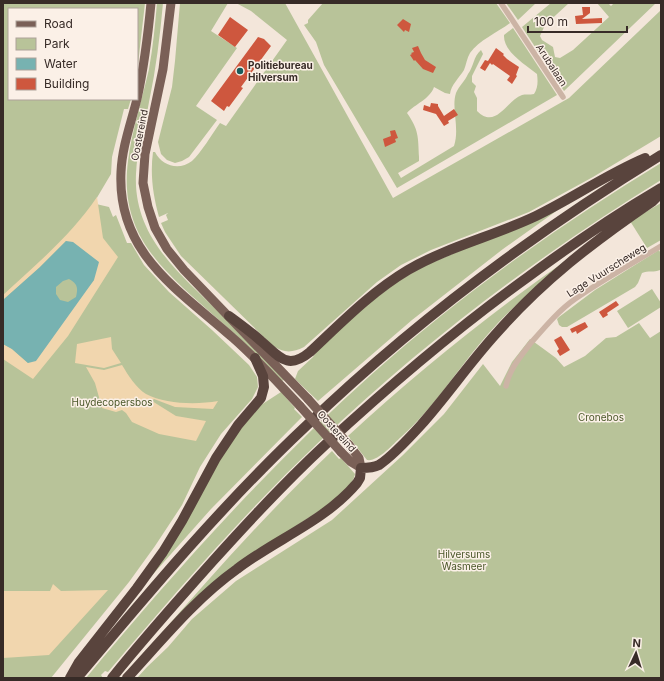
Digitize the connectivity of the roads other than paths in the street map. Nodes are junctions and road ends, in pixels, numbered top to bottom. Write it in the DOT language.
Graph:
graph roads {
  1 [pos="151,3"];
  2 [pos="171,3"];
  3 [pos="501,3"];
  4 [pos="138,92"];
  5 [pos="562,97"];
  6 [pos="136,100"];
  7 [pos="661,151"];
  8 [pos="661,155"];
  9 [pos="661,188"];
  10 [pos="661,193"];
  11 [pos="661,246"];
  12 [pos="229,316"];
  13 [pos="255,358"];
  14 [pos="506,386"];
  15 [pos="361,468"];
  16 [pos="70,678"];
  17 [pos="77,678"];
  18 [pos="112,678"];
  19 [pos="127,678"];
  1 -- 4 [label="main road, Oostereind"];
  2 -- 12 [label="main road, Oostereind"];
  3 -- 5 [label="street, Arubalaan"];
  6 -- 13 [label="main road, Oostereind"];
  7 -- 12 [label="highway"];
  8 -- 17 [label="highway"];
  9 -- 18 [label="highway"];
  10 -- 15 [label="highway"];
  11 -- 14 [label="street, Lage Vuurscheweg"];
  12 -- 15 [label="main road, Oostereind, bridge"];
  13 -- 15 [label="main road, Oostereind, bridge"];
  13 -- 16 [label="highway"];
  15 -- 19 [label="highway"];
}
